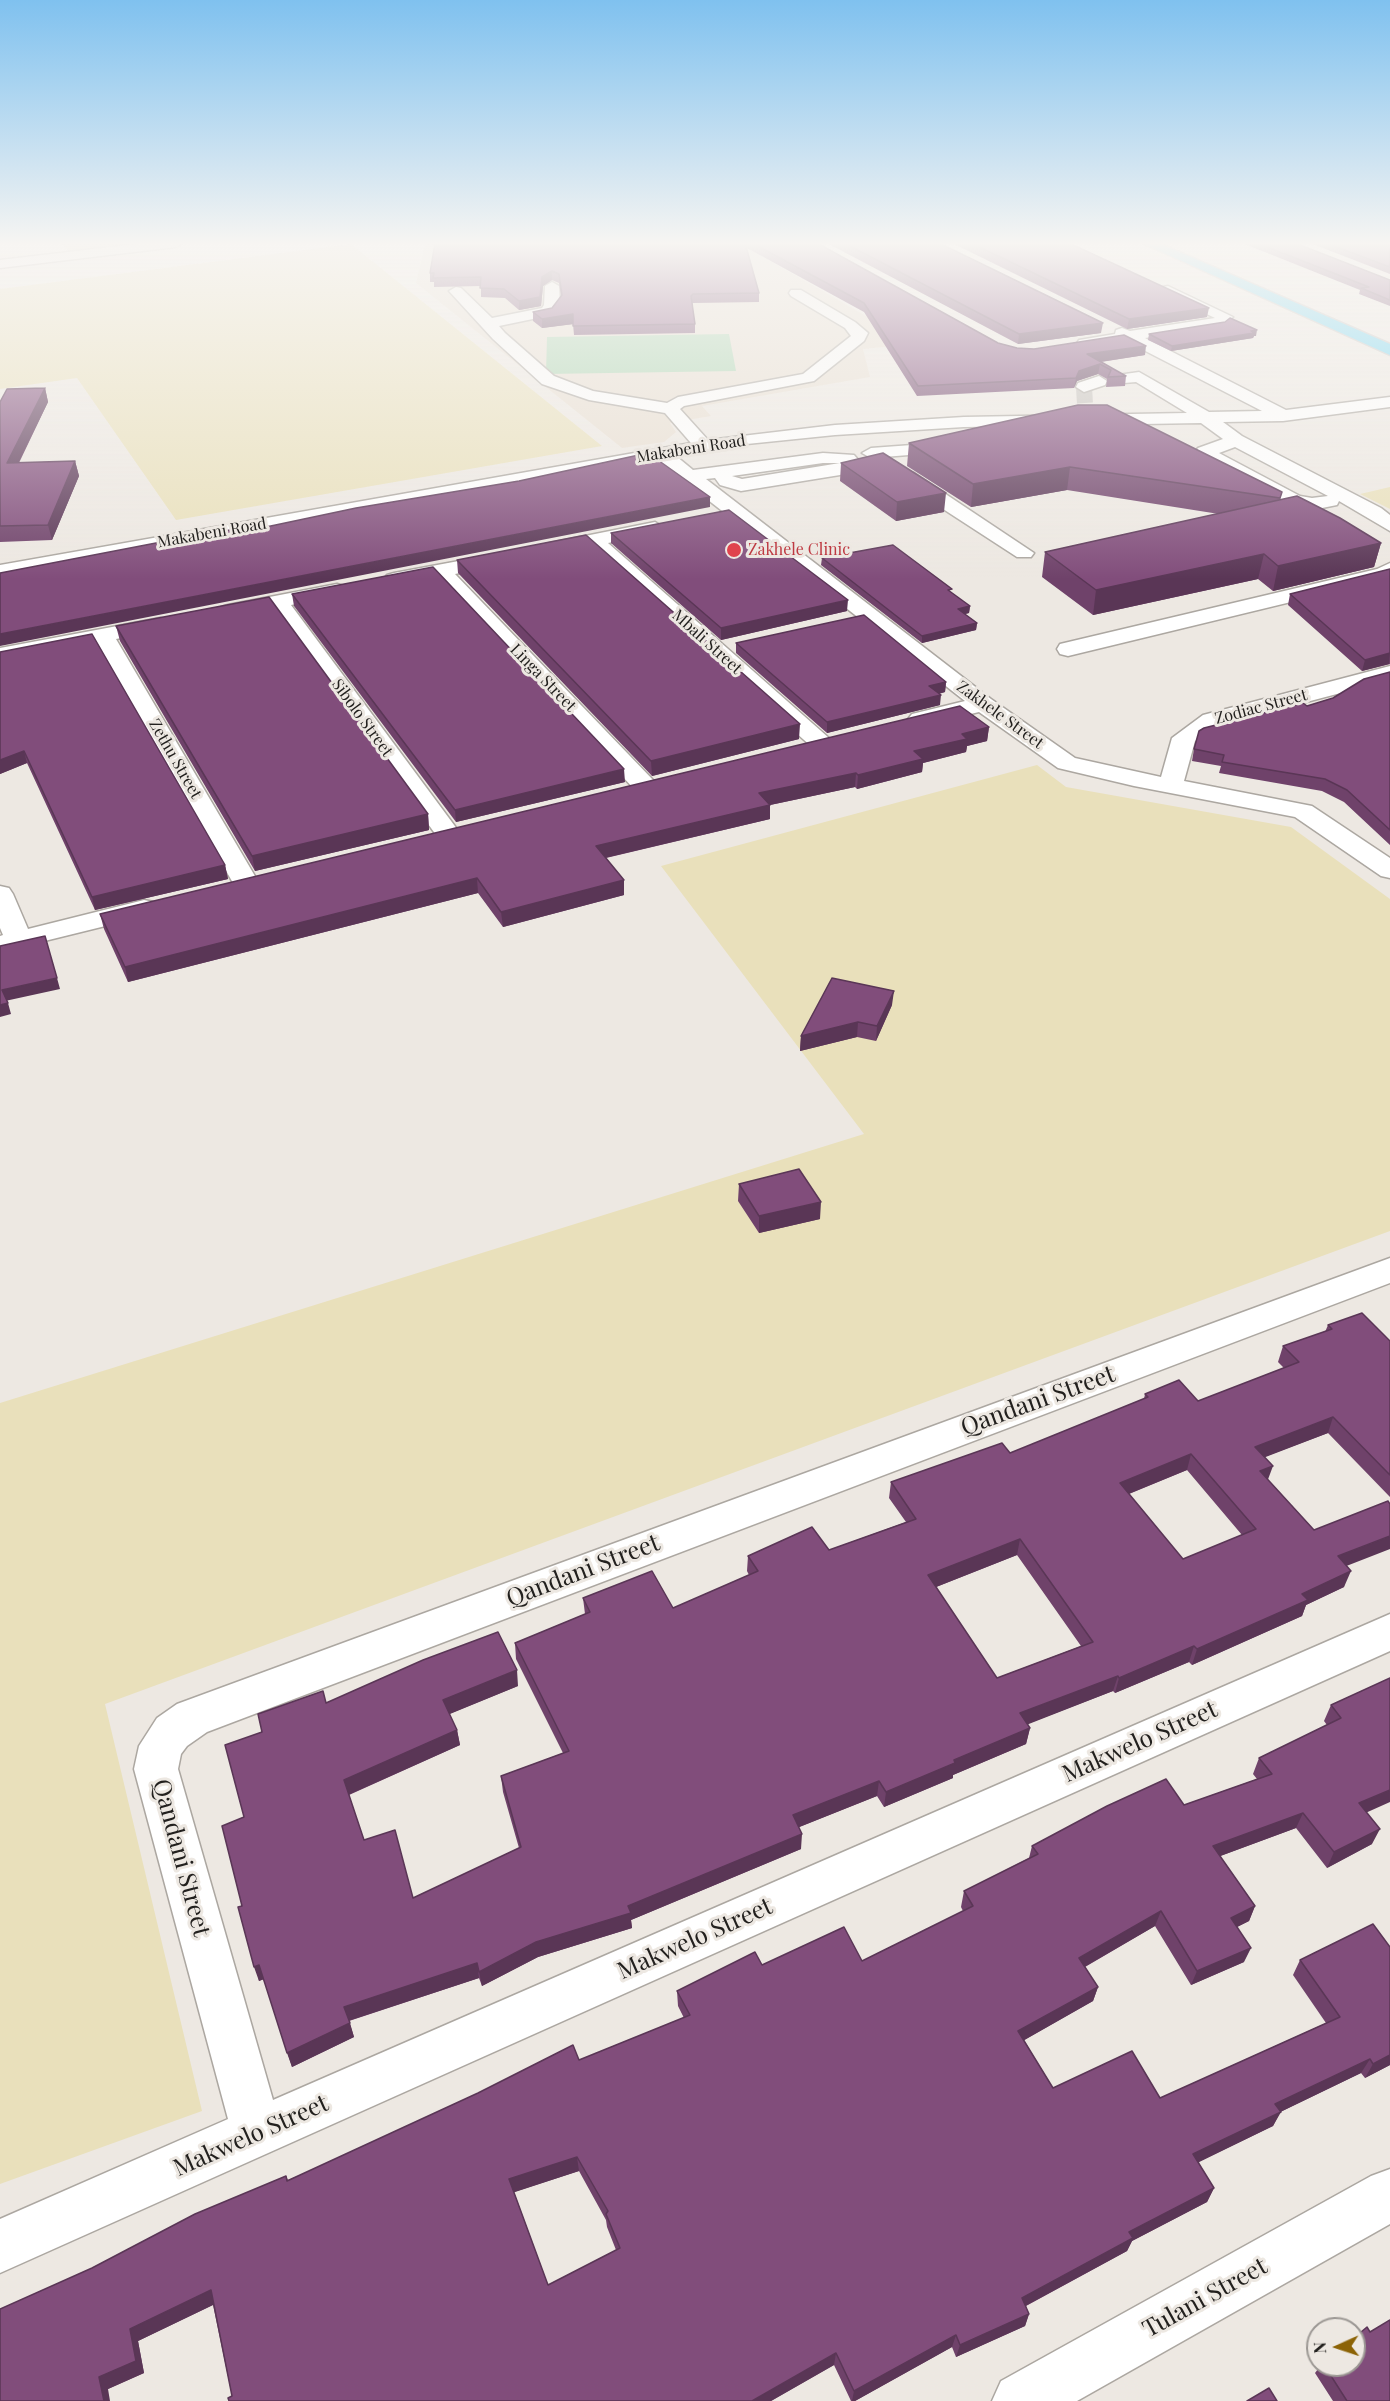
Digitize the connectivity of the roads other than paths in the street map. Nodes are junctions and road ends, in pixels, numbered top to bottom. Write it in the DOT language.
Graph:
graph roads {
  1 [pos="520,355"];
  2 [pos="838,355"];
  3 [pos="1165,355"];
  4 [pos="1174,360"];
  5 [pos="1242,394"];
  6 [pos="1087,401"];
  7 [pos="1390,402"];
  8 [pos="1189,406"];
  9 [pos="1368,406"];
  10 [pos="671,409"];
  11 [pos="1283,416"];
  12 [pos="1390,417"];
  13 [pos="1206,419"];
  14 [pos="835,430"];
  15 [pos="1236,440"];
  16 [pos="973,445"];
  17 [pos="704,446"];
  18 [pos="660,453"];
  19 [pos="871,453"];
  20 [pos="718,472"];
  21 [pos="690,476"];
  22 [pos="1347,498"];
  23 [pos="670,525"];
  24 [pos="1390,525"];
  25 [pos="593,541"];
  26 [pos="1024,553"];
  27 [pos="1390,569"];
  28 [pos="0,571"];
  29 [pos="441,571"];
  30 [pos="277,601"];
  31 [pos="208,615"];
  32 [pos="184,619"];
  33 [pos="103,635"];
  34 [pos="737,644"];
  35 [pos="1068,648"];
  36 [pos="716,649"];
  37 [pos="0,655"];
  38 [pos="1390,673"];
  39 [pos="1367,679"];
  40 [pos="1390,693"];
  41 [pos="983,704"];
  42 [pos="902,723"];
  43 [pos="788,751"];
  44 [pos="1170,785"];
  45 [pos="645,786"];
  46 [pos="448,834"];
  47 [pos="1390,870"];
  48 [pos="246,883"];
  49 [pos="0,894"];
  50 [pos="166,903"];
  51 [pos="9,941"];
  52 [pos="1390,1270"];
  53 [pos="1390,1632"];
  54 [pos="256,2133"];
  55 [pos="1390,2195"];
  56 [pos="0,2246"];
  57 [pos="1021,2401"];
  1 -- 10 [label="street"];
  2 -- 10 [label="street"];
  3 -- 4 [label="street"];
  4 -- 5 [label="street"];
  4 -- 8 [label="street"];
  5 -- 8 [label="street"];
  5 -- 11 [label="street"];
  6 -- 8 [label="street"];
  6 -- 13 [label="street, Makabeni Road"];
  6 -- 14 [label="street, Makabeni Road"];
  7 -- 9 [label="street, Makabeni Road"];
  8 -- 13 [label="street"];
  9 -- 11 [label="street, Makabeni Road"];
  9 -- 12 [label="street"];
  10 -- 17 [label="street"];
  11 -- 13 [label="street, Makabeni Road"];
  13 -- 15 [label="street"];
  14 -- 17 [label="street, Makabeni Road"];
  14 -- 19 [label="street"];
  15 -- 22 [label="street"];
  15 -- 22 [label="street"];
  16 -- 19 [label="street"];
  17 -- 18 [label="street, Makabeni Road"];
  18 -- 21 [label="street, Zakhele Street"];
  18 -- 28 [label="street, Makabeni Road"];
  19 -- 26 [label="street"];
  20 -- 20 [label="street"];
  20 -- 21 [label="street"];
  21 -- 41 [label="street, Zakhele Street"];
  22 -- 24 [label="street"];
  23 -- 25 [label="street"];
  25 -- 29 [label="street"];
  25 -- 36 [label="street, Mbali Street"];
  27 -- 35 [label="street"];
  29 -- 30 [label="street"];
  29 -- 45 [label="street, Linga Street"];
  30 -- 31 [label="street"];
  30 -- 46 [label="street, Sibolo Street"];
  32 -- 33 [label="street"];
  33 -- 37 [label="street"];
  33 -- 48 [label="street, Zethu Street"];
  34 -- 36 [label="street"];
  36 -- 43 [label="street, Mbali Street"];
  38 -- 39 [label="street, Zodiac Street"];
  39 -- 40 [label="street"];
  39 -- 44 [label="street, Zodiac Street"];
  41 -- 42 [label="street"];
  41 -- 44 [label="street, Zakhele Street"];
  44 -- 47 [label="street, Zakhele Street"];
  49 -- 51 [label="street"];
  50 -- 51 [label="street"];
  52 -- 54 [label="street, Qandani Street"];
  53 -- 54 [label="street, Makwelo Street"];
  54 -- 56 [label="street, Makwelo Street"];
  55 -- 57 [label="street, Tulani Street"];
}
